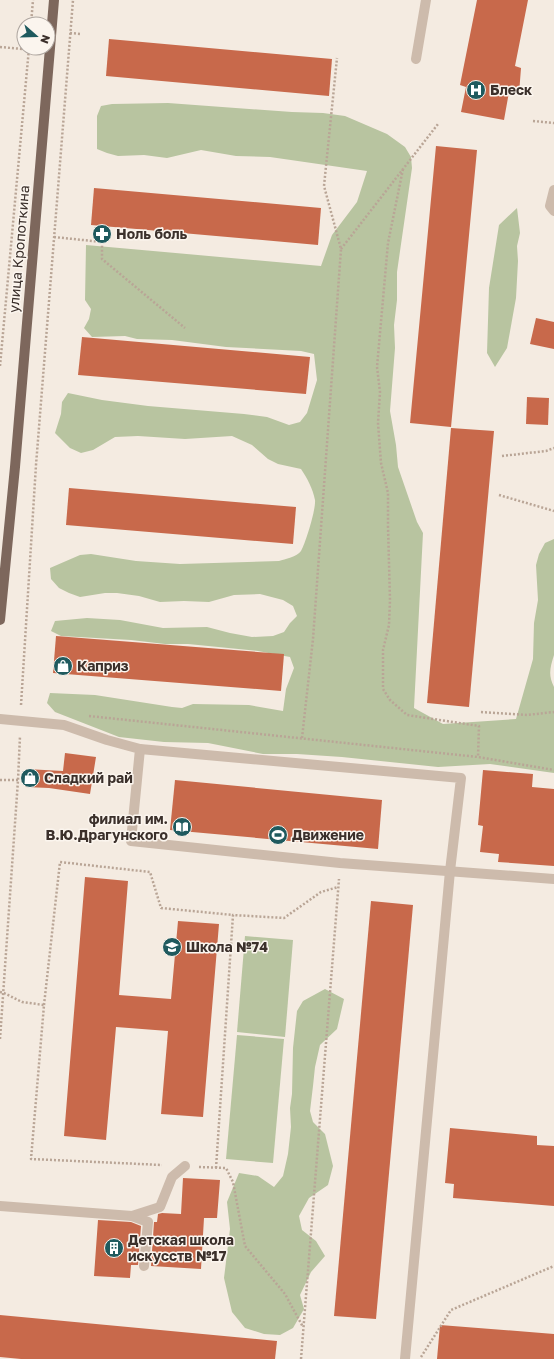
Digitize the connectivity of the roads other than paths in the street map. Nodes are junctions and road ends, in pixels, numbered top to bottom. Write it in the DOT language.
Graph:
graph roads {
  1 [pos="54,0"];
  2 [pos="426,0"];
  3 [pos="416,59"];
  4 [pos="554,190"];
  5 [pos="554,211"];
  6 [pos="0,616"];
  7 [pos="0,620"];
  8 [pos="0,719"];
  9 [pos="140,749"];
  10 [pos="450,871"];
  11 [pos="554,879"];
  12 [pos="185,1166"];
  13 [pos="0,1206"];
  14 [pos="132,1216"];
  15 [pos="144,1266"];
  16 [pos="405,1359"];
  1 -- 6 [label="main road, улица Кропоткина"];
  2 -- 3 [label="lane"];
  4 -- 5 [label="lane"];
  6 -- 7 [label="main road, улица Кропоткина"];
  8 -- 9 [label="lane"];
  9 -- 10 [label="lane"];
  9 -- 10 [label="lane"];
  10 -- 11 [label="lane"];
  10 -- 16 [label="lane"];
  12 -- 14 [label="lane"];
  13 -- 14 [label="lane"];
  14 -- 15 [label="lane"];
}
